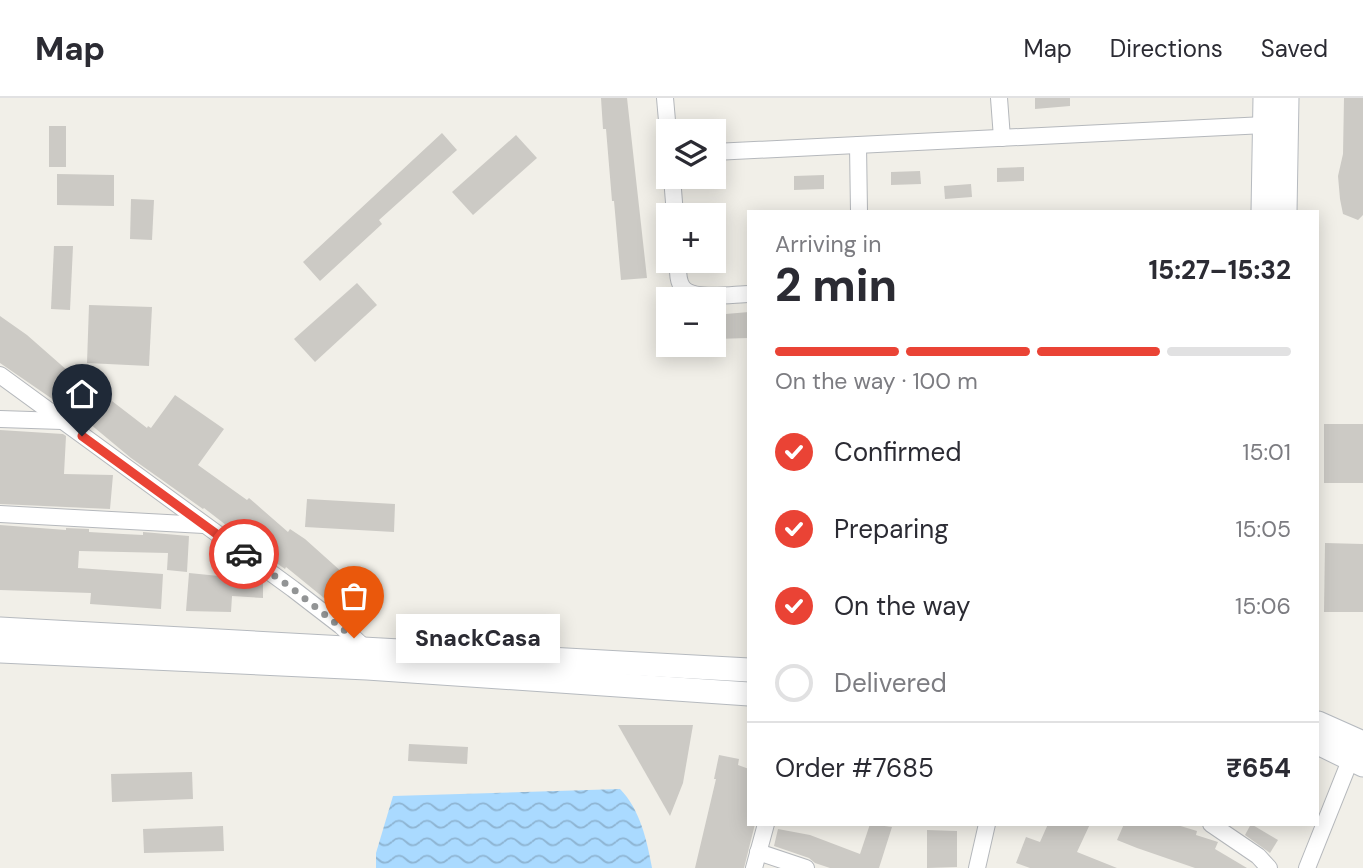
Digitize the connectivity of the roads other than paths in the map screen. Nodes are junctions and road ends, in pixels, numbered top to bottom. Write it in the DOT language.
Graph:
graph roads {
  1 [pos="665,98"];
  2 [pos="999,98"];
  3 [pos="1265,98"];
  4 [pos="1287,98"];
  5 [pos="667,119"];
  6 [pos="1265,125"];
  7 [pos="1002,138"];
  8 [pos="859,145"];
  9 [pos="726,151"];
  10 [pos="859,210"];
  11 [pos="1263,210"];
  12 [pos="1285,210"];
  13 [pos="679,273"];
  14 [pos="747,293"];
  15 [pos="0,375"];
  16 [pos="0,419"];
  17 [pos="62,421"];
  18 [pos="0,514"];
  19 [pos="204,525"];
  20 [pos="0,629"];
  21 [pos="0,651"];
  22 [pos="367,659"];
  23 [pos="747,670"];
  24 [pos="747,694"];
  25 [pos="1319,724"];
  26 [pos="1319,743"];
  27 [pos="1359,755"];
  28 [pos="765,826"];
  29 [pos="987,826"];
  30 [pos="1214,826"];
  31 [pos="756,860"];
  32 [pos="806,868"];
  33 [pos="977,868"];
  34 [pos="1269,868"];
  35 [pos="1307,868"];
  1 -- 5 [label="street"];
  2 -- 7 [label="street"];
  3 -- 6 [label="main road"];
  4 -- 12 [label="main road"];
  6 -- 7 [label="street"];
  6 -- 11 [label="main road"];
  7 -- 8 [label="street"];
  8 -- 9 [label="street"];
  8 -- 10 [label="street"];
  13 -- 14 [label="street"];
  15 -- 17 [label="street"];
  16 -- 17 [label="street"];
  17 -- 19 [label="street"];
  18 -- 19 [label="street"];
  19 -- 22 [label="street"];
  20 -- 22 [label="main road"];
  21 -- 22 [label="main road"];
  22 -- 23 [label="main road"];
  22 -- 24 [label="main road"];
  25 -- 27 [label="main road"];
  26 -- 27 [label="main road"];
  27 -- 35 [label="street"];
  28 -- 31 [label="street"];
  29 -- 33 [label="street"];
  30 -- 34 [label="street"];
  31 -- 32 [label="street"];
}
